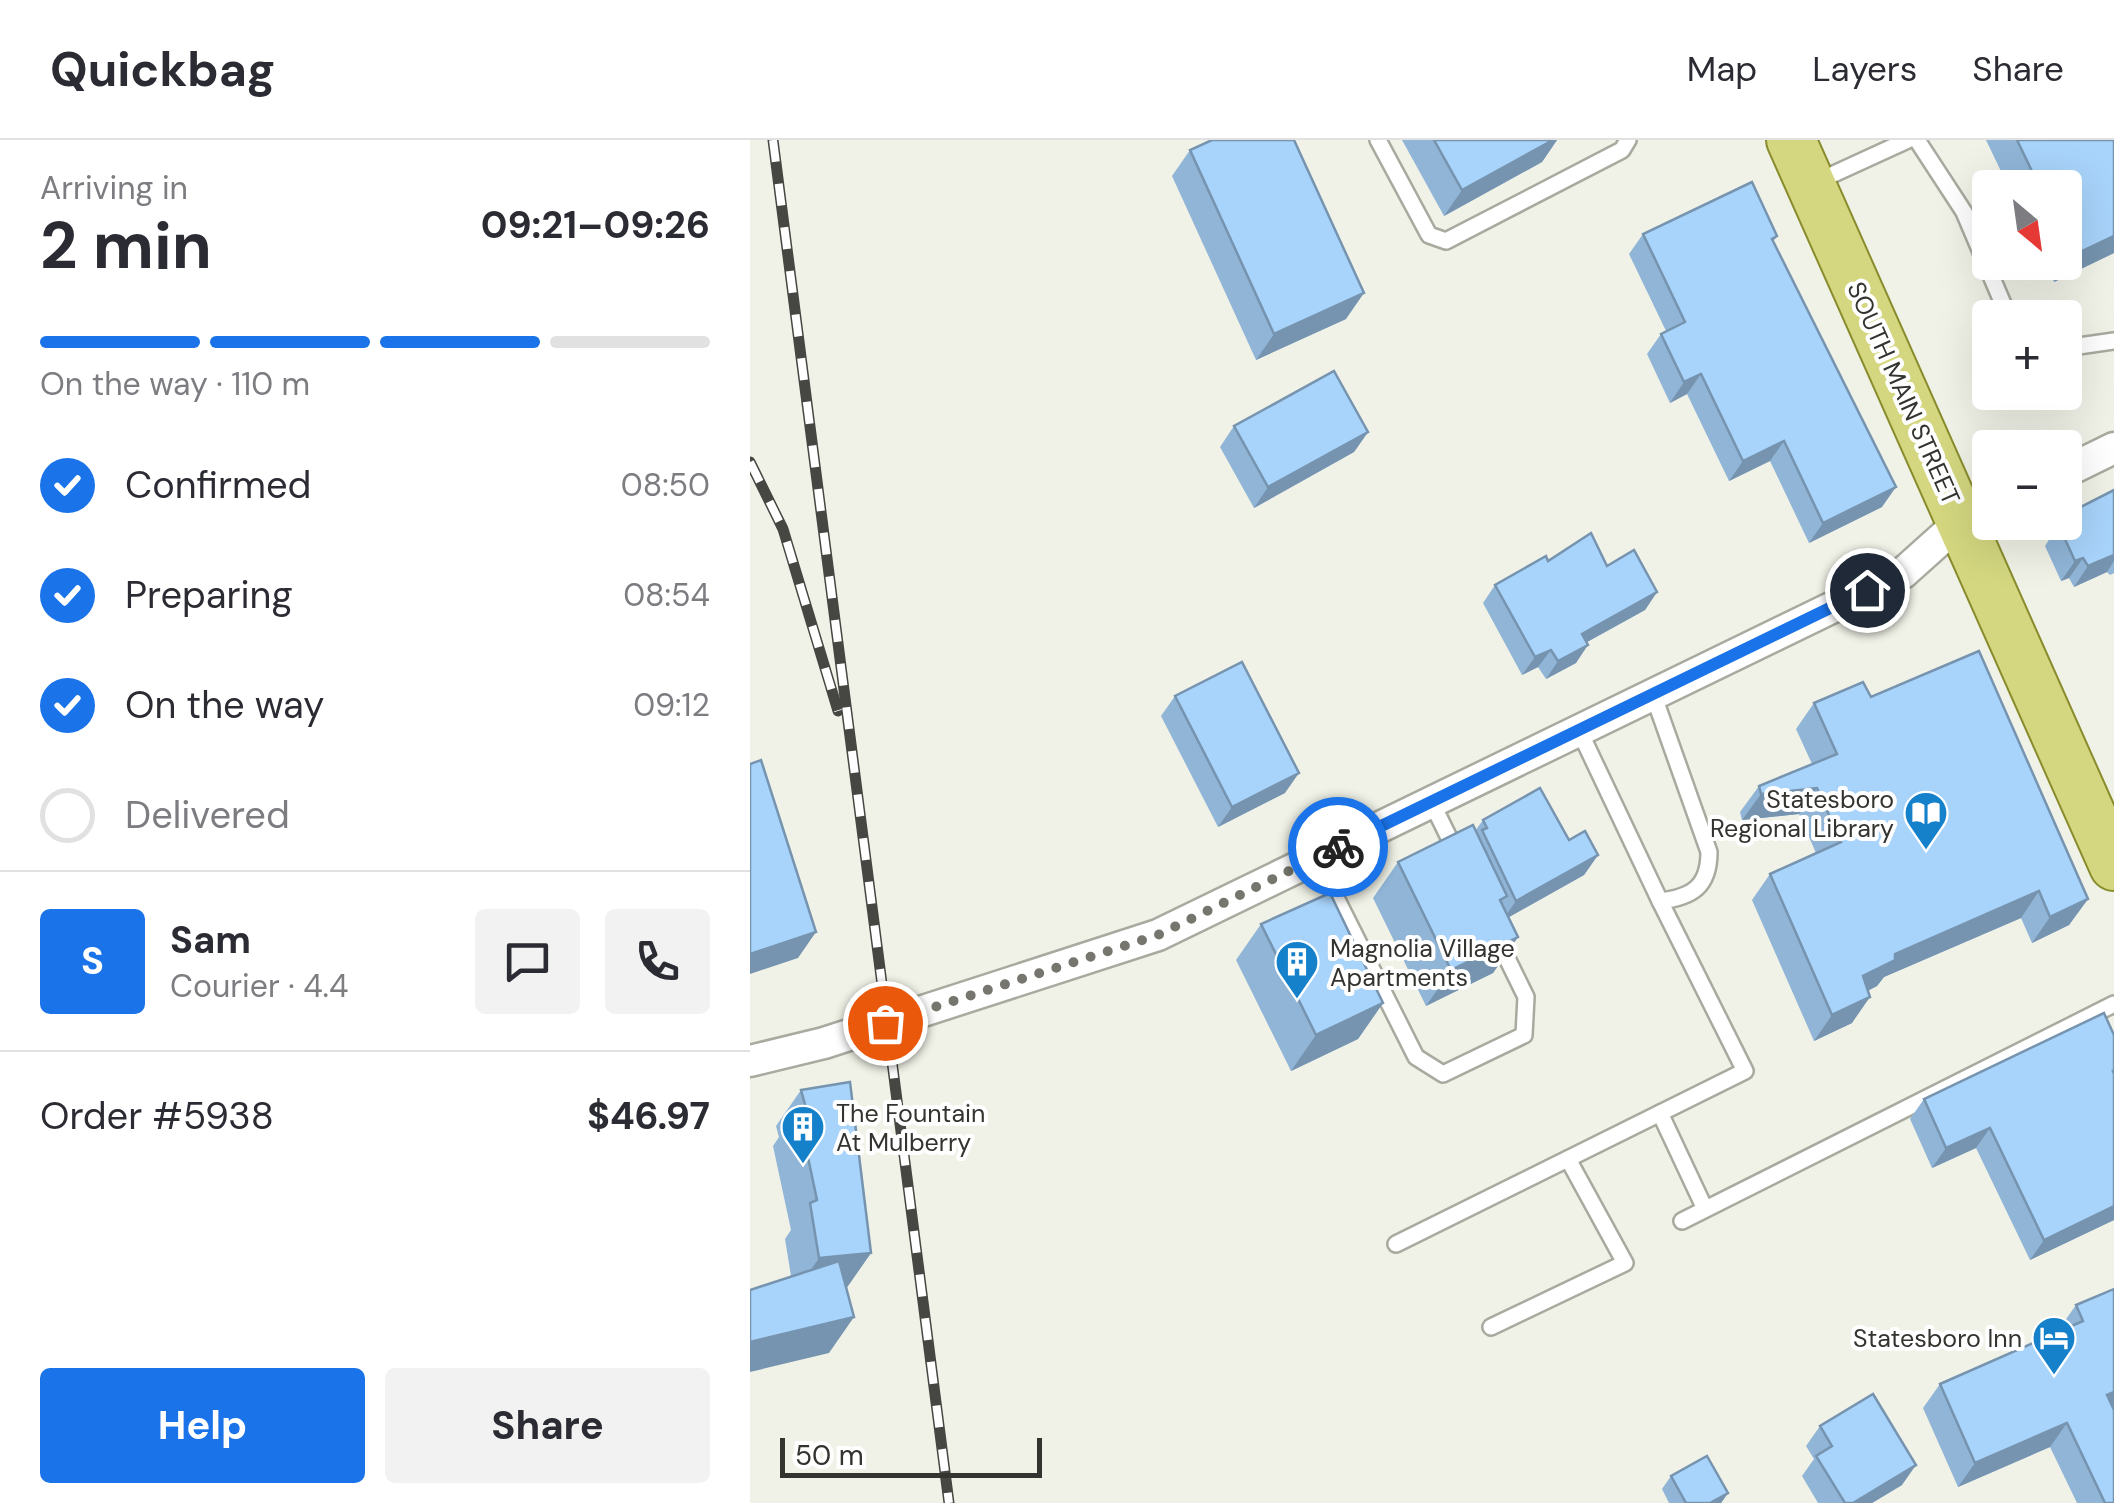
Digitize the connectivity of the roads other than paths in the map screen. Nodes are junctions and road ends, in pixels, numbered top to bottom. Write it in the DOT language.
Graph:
graph roads {
  1 [pos="1378,140"];
  2 [pos="1628,140"];
  3 [pos="1791,140"];
  4 [pos="1908,140"];
  5 [pos="1917,140"];
  6 [pos="1811,185"];
  7 [pos="2001,300"];
  8 [pos="2114,341"];
  9 [pos="2082,346"];
  10 [pos="2114,448"];
  11 [pos="2082,464"];
  12 [pos="1972,506"];
  13 [pos="1972,517"];
  14 [pos="1986,540"];
  15 [pos="1654,694"];
  16 [pos="1579,730"];
  17 [pos="1431,801"];
  18 [pos="1316,858"];
  19 [pos="2114,866"];
  20 [pos="1466,872"];
  21 [pos="1660,901"];
  22 [pos="1491,926"];
  23 [pos="2114,1004"];
  24 [pos="750,1060"];
  25 [pos="1660,1113"];
  26 [pos="1568,1159"];
  27 [pos="1705,1209"];
  28 [pos="1682,1221"];
  29 [pos="1396,1244"];
  30 [pos="1491,1327"];
  1 -- 2 [label="lane"];
  3 -- 6 [label="main road, SOUTH MAIN STREET"];
  4 -- 6 [label="lane"];
  5 -- 7 [label="lane"];
  6 -- 12 [label="main road, SOUTH MAIN STREET"];
  8 -- 9 [label="lane"];
  10 -- 11 [label="street"];
  13 -- 15 [label="street"];
  14 -- 19 [label="main road, SOUTH MAIN STREET"];
  15 -- 16 [label="street"];
  15 -- 21 [label="lane"];
  16 -- 17 [label="street"];
  16 -- 21 [label="lane"];
  17 -- 18 [label="street"];
  17 -- 20 [label="lane"];
  18 -- 22 [label="lane"];
  18 -- 24 [label="street"];
  21 -- 25 [label="lane"];
  23 -- 27 [label="lane"];
  25 -- 26 [label="lane"];
  25 -- 27 [label="lane"];
  26 -- 29 [label="lane"];
  26 -- 30 [label="lane"];
  27 -- 28 [label="lane"];
}
